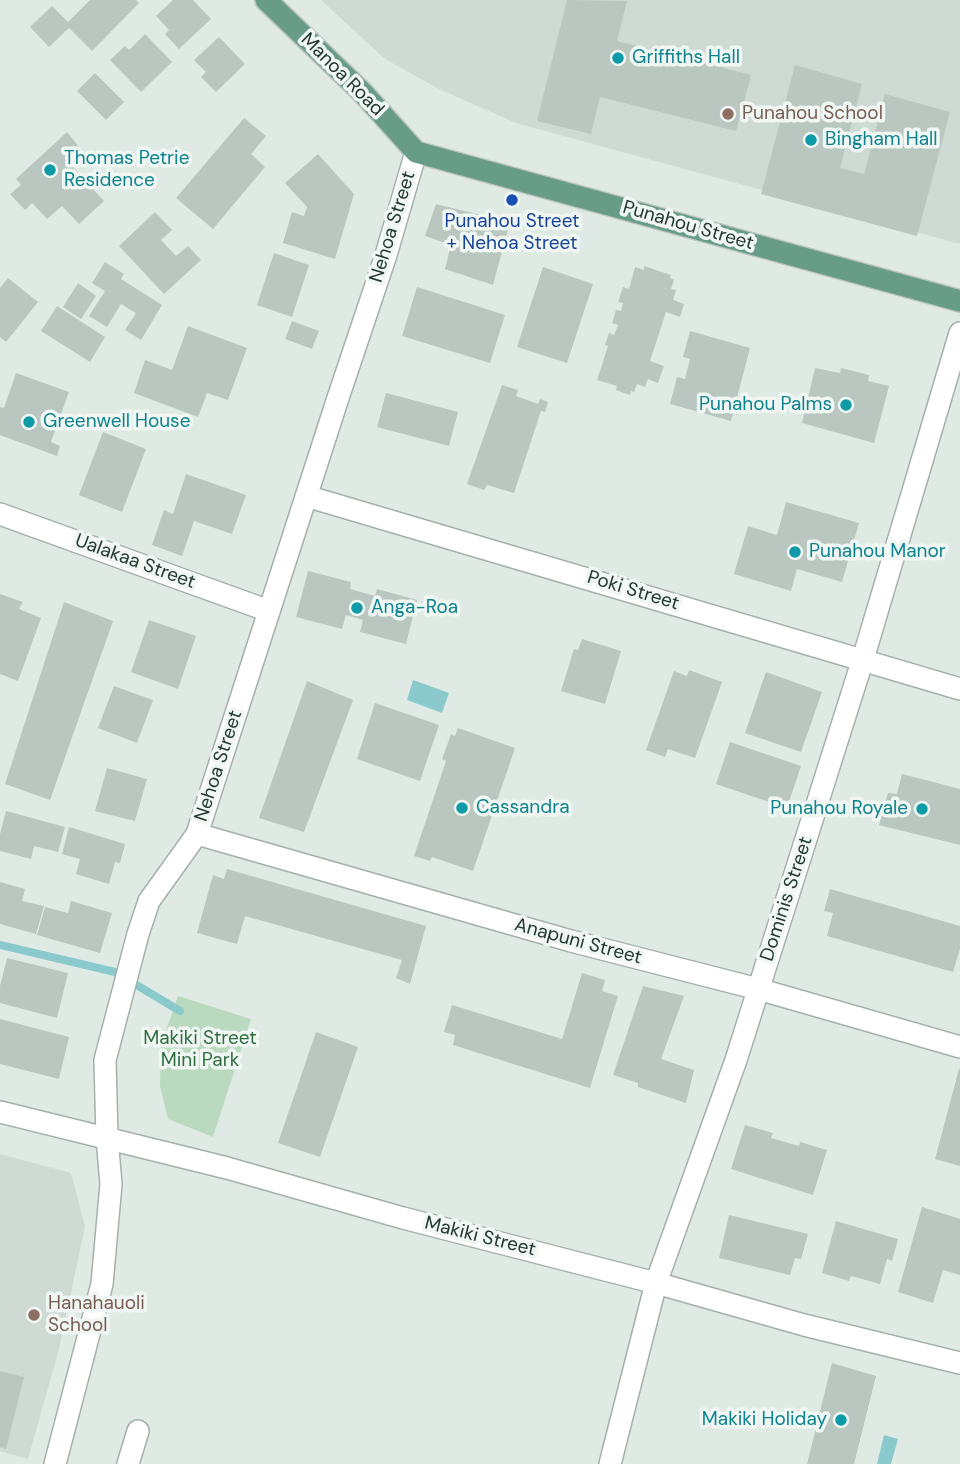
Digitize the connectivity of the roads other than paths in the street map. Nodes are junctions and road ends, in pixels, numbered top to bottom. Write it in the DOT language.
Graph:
graph roads {
  1 [pos="266,0"];
  2 [pos="416,152"];
  3 [pos="960,301"];
  4 [pos="960,332"];
  5 [pos="306,496"];
  6 [pos="0,514"];
  7 [pos="269,611"];
  8 [pos="863,659"];
  9 [pos="960,689"];
  10 [pos="197,834"];
  11 [pos="758,989"];
  12 [pos="960,1047"];
  13 [pos="0,1112"];
  14 [pos="107,1138"];
  15 [pos="656,1283"];
  16 [pos="960,1363"];
  17 [pos="138,1431"];
  18 [pos="55,1464"];
  19 [pos="128,1464"];
  20 [pos="610,1464"];
  1 -- 2 [label="main road, Manoa Road"];
  2 -- 3 [label="main road, Punahou Street"];
  2 -- 5 [label="street, Nehoa Street"];
  4 -- 8 [label="street, Dominis Street"];
  5 -- 7 [label="street, Nehoa Street"];
  5 -- 8 [label="street, Poki Street"];
  6 -- 7 [label="street, Ualakaa Street"];
  7 -- 10 [label="street, Nehoa Street"];
  8 -- 9 [label="street, Poki Street"];
  8 -- 11 [label="street, Dominis Street"];
  10 -- 11 [label="street, Anapuni Street"];
  10 -- 14 [label="street, Nehoa Street"];
  11 -- 12 [label="street, Anapuni Street"];
  11 -- 15 [label="street, Dominis Street"];
  13 -- 14 [label="street, Makiki Street"];
  14 -- 15 [label="street, Makiki Street"];
  14 -- 18 [label="street, Nehoa Street"];
  15 -- 16 [label="street, Makiki Street"];
  15 -- 20 [label="street, Dominis Street"];
  17 -- 19 [label="street"];
}
